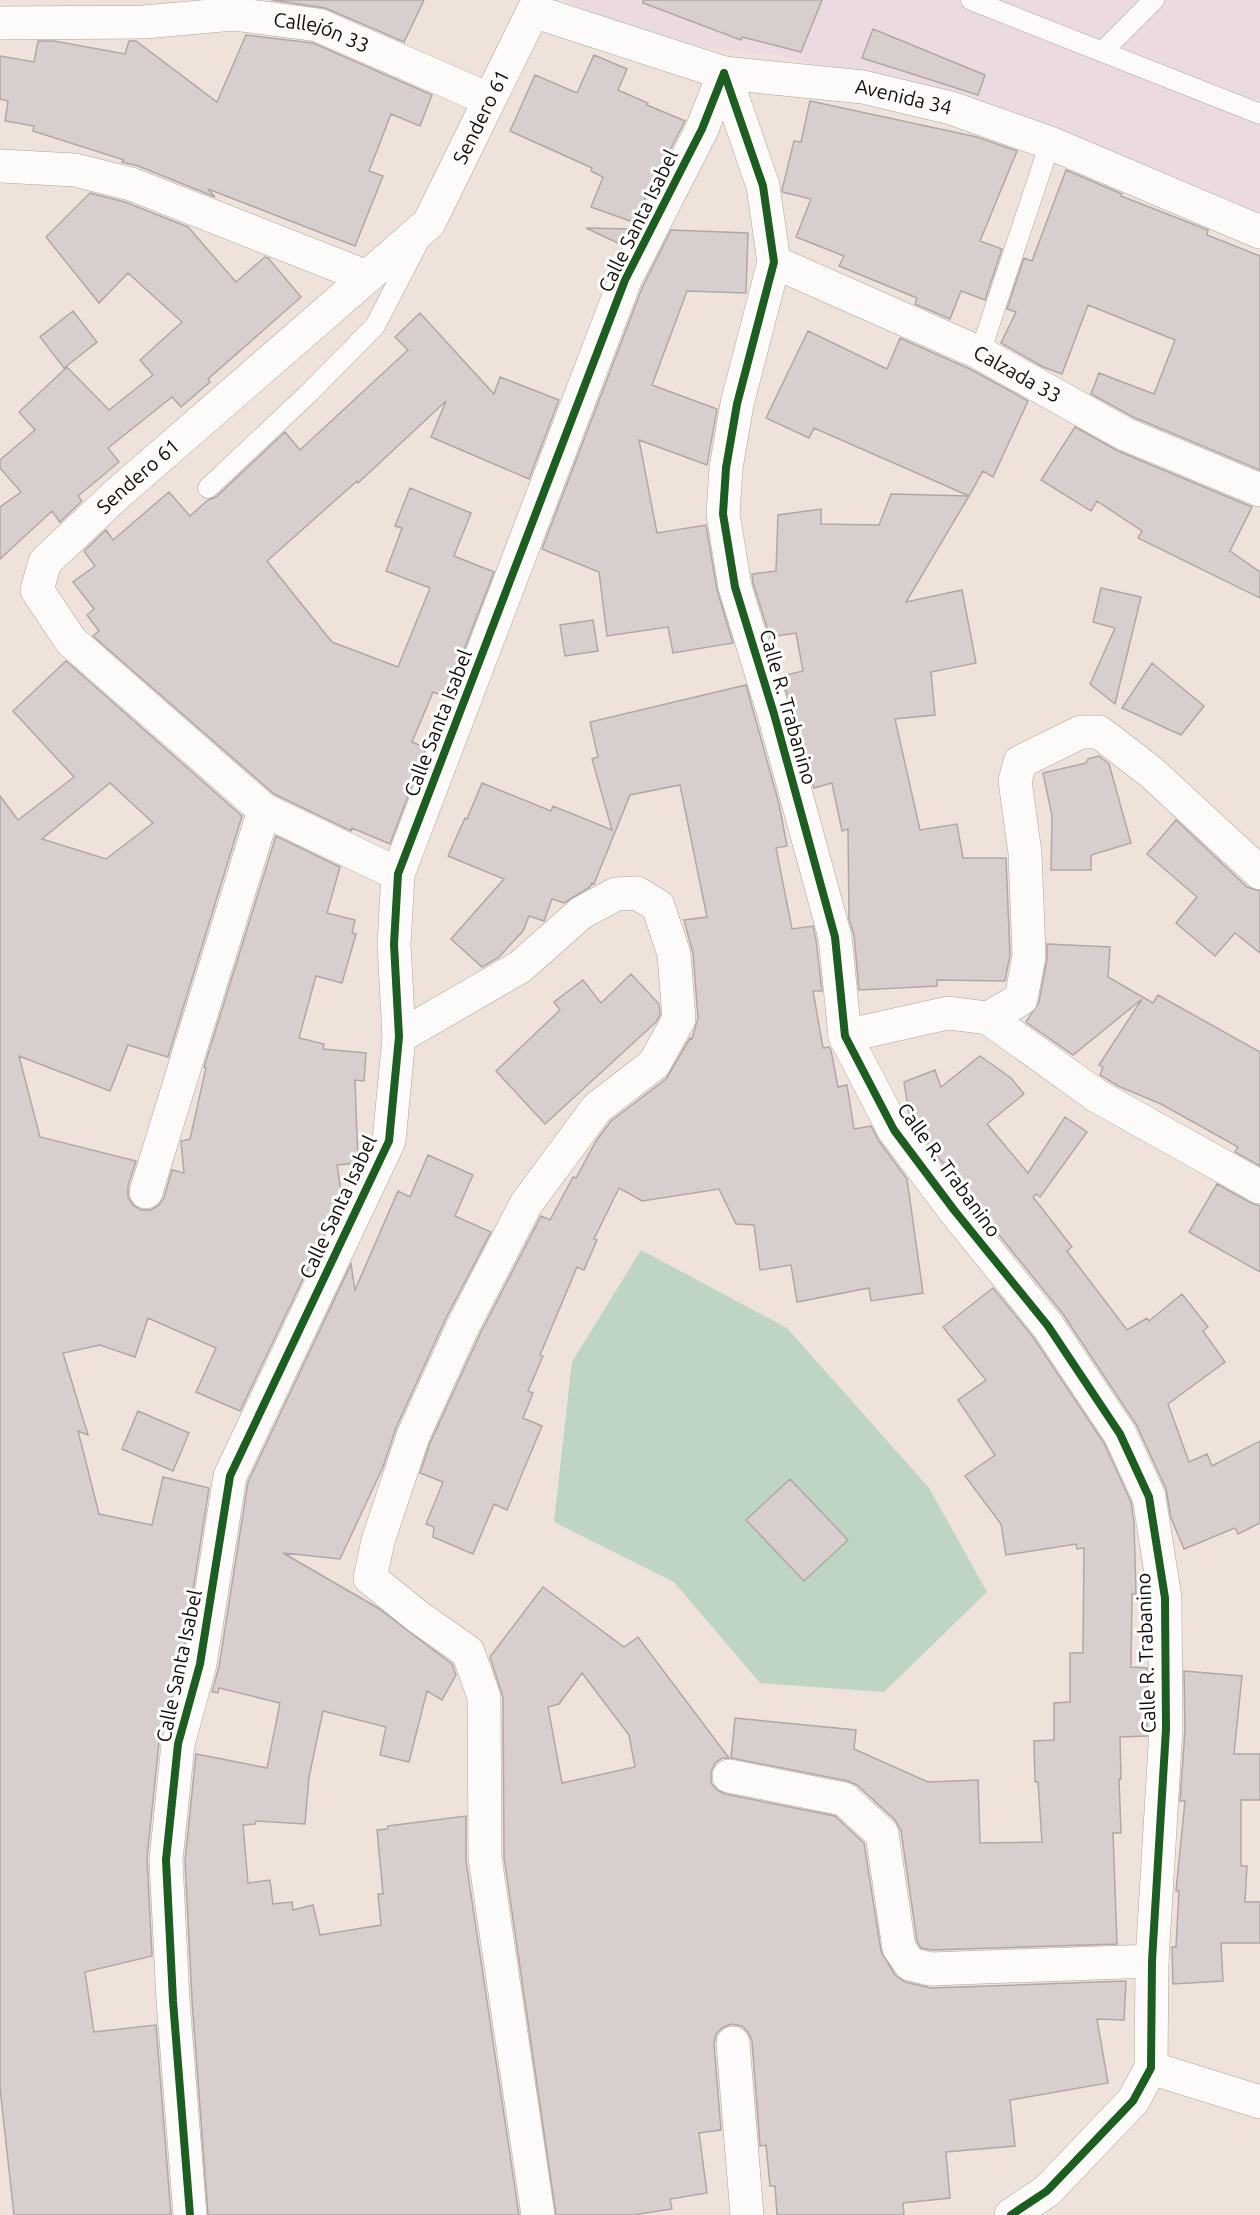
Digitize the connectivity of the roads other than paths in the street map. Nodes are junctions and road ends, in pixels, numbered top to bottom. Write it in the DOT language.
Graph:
graph roads {
  1 [pos="971,0"];
  2 [pos="1154,0"];
  3 [pos="533,11"];
  4 [pos="0,24"];
  5 [pos="1102,52"];
  6 [pos="724,73"];
  7 [pos="488,99"];
  8 [pos="1260,114"];
  9 [pos="1050,142"];
  10 [pos="0,166"];
  11 [pos="429,223"];
  12 [pos="1260,232"];
  13 [pos="774,262"];
  14 [pos="366,277"];
  15 [pos="980,353"];
  16 [pos="208,488"];
  17 [pos="1260,490"];
  18 [pos="264,810"];
  19 [pos="1260,873"];
  20 [pos="398,874"];
  21 [pos="988,1018"];
  22 [pos="399,1036"];
  23 [pos="845,1036"];
  24 [pos="1260,1187"];
  25 [pos="146,1192"];
  26 [pos="729,1776"];
  27 [pos="1152,1961"];
  28 [pos="733,2043"];
  29 [pos="1151,2068"];
  30 [pos="1260,2102"];
  31 [pos="190,2215"];
  32 [pos="538,2215"];
  33 [pos="747,2215"];
  34 [pos="1011,2215"];
  1 -- 5 [label="lane"];
  2 -- 5 [label="lane"];
  3 -- 6 [label="street, Avenida 34"];
  3 -- 7 [label="street, Sendero 61"];
  4 -- 7 [label="street, Callejón 33"];
  5 -- 8 [label="lane"];
  6 -- 9 [label="street, Avenida 34"];
  6 -- 13 [label="street, Calle R. Trabanino"];
  6 -- 20 [label="street, Calle Santa Isabel"];
  7 -- 11 [label="street, Sendero 61"];
  9 -- 12 [label="street, Avenida 34"];
  9 -- 15 [label="lane"];
  10 -- 14 [label="street"];
  11 -- 14 [label="street, Sendero 61"];
  11 -- 16 [label="lane"];
  13 -- 15 [label="street, Calzada 33"];
  13 -- 23 [label="street, Calle R. Trabanino"];
  14 -- 18 [label="street, Sendero 61"];
  15 -- 17 [label="street, Calzada 33"];
  18 -- 20 [label="street, Sendero 61"];
  18 -- 25 [label="street"];
  19 -- 21 [label="street"];
  20 -- 22 [label="street, Calle Santa Isabel"];
  21 -- 23 [label="street"];
  21 -- 24 [label="street"];
  22 -- 31 [label="street, Calle Santa Isabel"];
  22 -- 32 [label="street"];
  23 -- 27 [label="street, Calle R. Trabanino"];
  26 -- 27 [label="street"];
  27 -- 29 [label="street, Calle R. Trabanino"];
  28 -- 33 [label="street"];
  29 -- 30 [label="street"];
  29 -- 34 [label="street, Calle R. Trabanino"];
}
